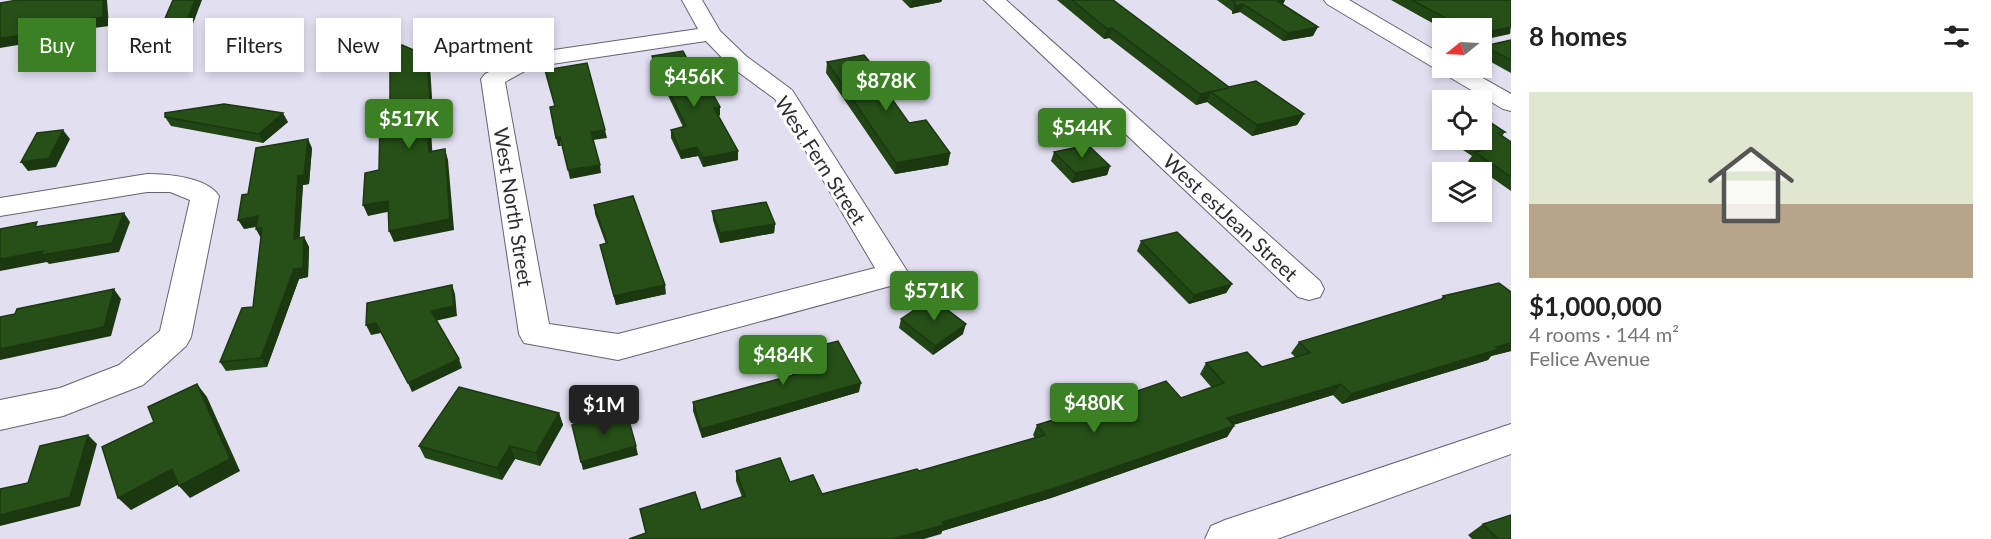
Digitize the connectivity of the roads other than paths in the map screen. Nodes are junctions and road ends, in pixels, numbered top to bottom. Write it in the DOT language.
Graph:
graph roads {
  1 [pos="692,0"];
  2 [pos="994,0"];
  3 [pos="1334,0"];
  4 [pos="711,34"];
  5 [pos="1432,58"];
  6 [pos="1466,78"];
  7 [pos="1511,104"];
  8 [pos="0,207"];
  9 [pos="1309,289"];
  10 [pos="536,334"];
  11 [pos="0,415"];
  12 [pos="1511,439"];
  13 [pos="1225,539"];
  1 -- 4 [label="street, West Fern Street"];
  2 -- 9 [label="street, West estJean Street"];
  3 -- 5 [label="street"];
  4 -- 10 [label="street, West North Street"];
  4 -- 10 [label="street, West Fern Street"];
  6 -- 7 [label="street"];
  8 -- 11 [label="street"];
  12 -- 13 [label="street"];
}
